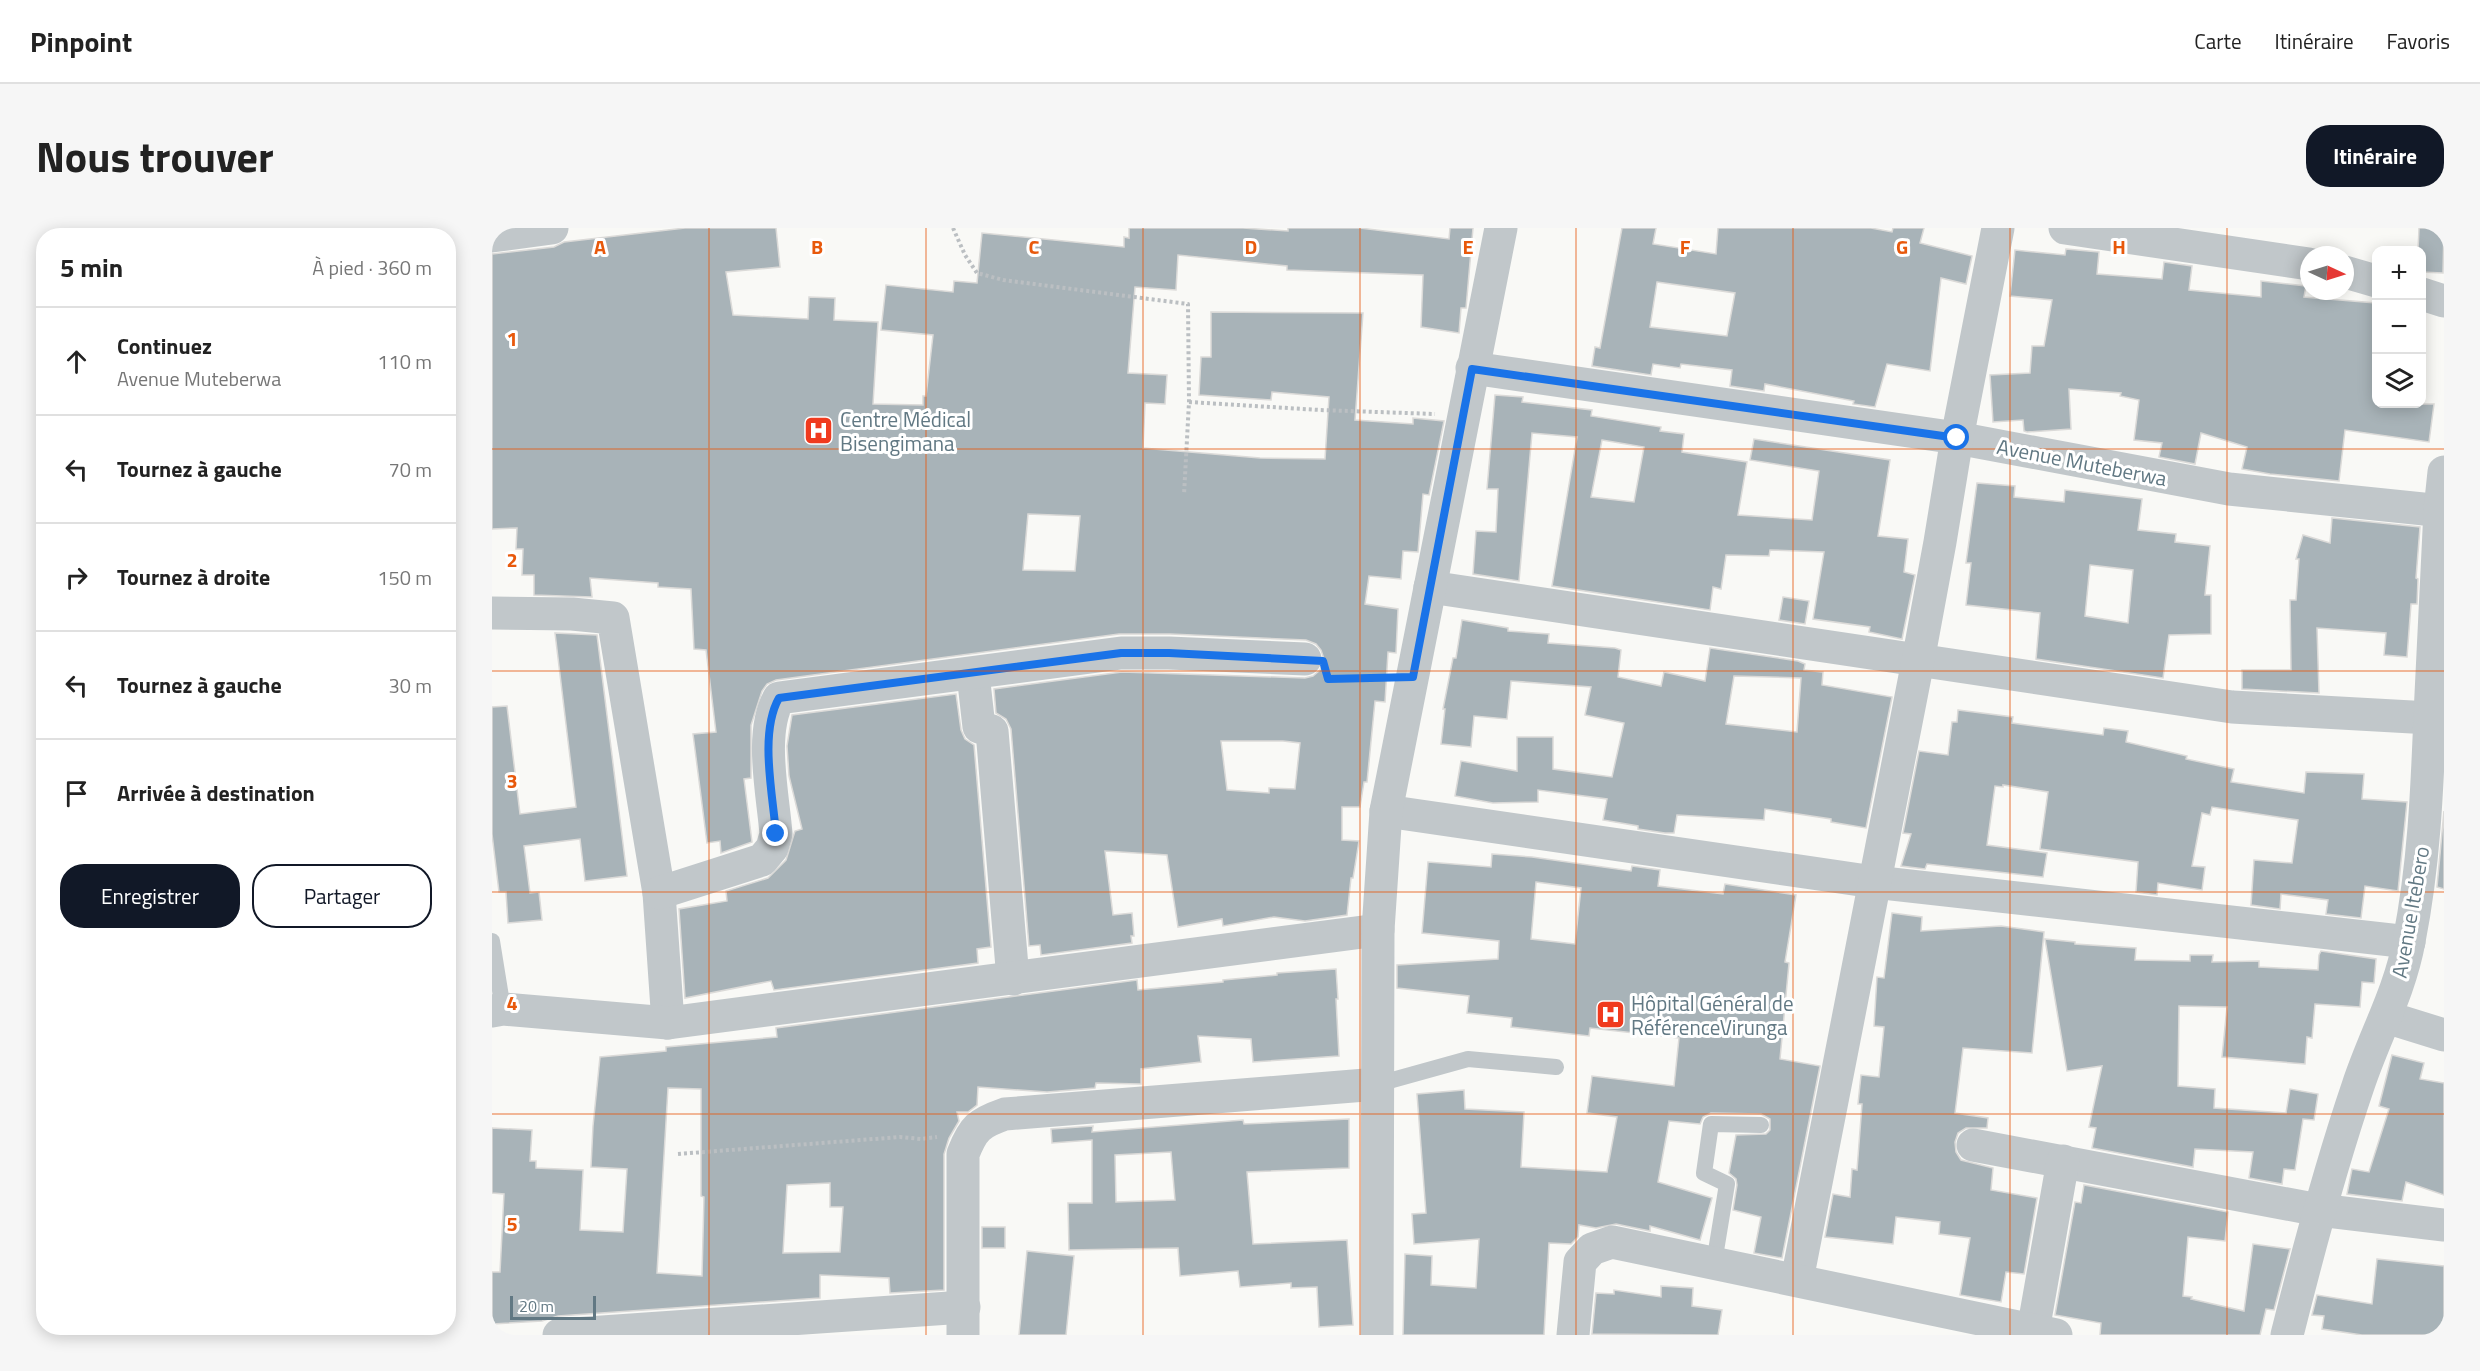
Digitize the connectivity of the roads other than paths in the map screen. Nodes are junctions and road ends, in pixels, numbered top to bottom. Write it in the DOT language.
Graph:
graph roads {
  1 [pos="552,228"];
  2 [pos="1501,228"];
  3 [pos="1998,228"];
  4 [pos="2065,228"];
  5 [pos="492,236"];
  6 [pos="2300,263"];
  7 [pos="2354,275"];
  8 [pos="2372,280"];
  9 [pos="2426,296"];
  10 [pos="2444,301"];
  11 [pos="1472,369"];
  12 [pos="1957,438"];
  13 [pos="2444,472"];
  14 [pos="2442,510"];
  15 [pos="1430,587"];
  16 [pos="492,613"];
  17 [pos="1305,659"];
  18 [pos="1918,661"];
  19 [pos="973,674"];
  20 [pos="2430,718"];
  21 [pos="1386,811"];
  22 [pos="1874,882"];
  23 [pos="659,893"];
  24 [pos="1378,930"];
  25 [pos="492,941"];
  26 [pos="2409,942"];
  27 [pos="1013,979"];
  28 [pos="498,1010"];
  29 [pos="2386,1017"];
  30 [pos="668,1023"];
  31 [pos="2444,1035"];
  32 [pos="1556,1066"];
  33 [pos="1378,1084"];
  34 [pos="1761,1125"];
  35 [pos="1973,1145"];
  36 [pos="2063,1161"];
  37 [pos="2319,1210"];
  38 [pos="2444,1225"];
  39 [pos="1714,1263"];
  40 [pos="1797,1280"];
  41 [pos="963,1321"];
  42 [pos="2044,1333"];
  43 [pos="559,1335"];
  44 [pos="1377,1335"];
  45 [pos="1573,1335"];
  46 [pos="2287,1335"];
  1 -- 5 [label="street"];
  2 -- 11 [label="street"];
  3 -- 12 [label="street"];
  4 -- 6 [label="street"];
  7 -- 8 [label="street"];
  9 -- 10 [label="street"];
  11 -- 12 [label="street, Avenue Muteberwa"];
  11 -- 15 [label="street"];
  12 -- 14 [label="street, Avenue Muteberwa"];
  12 -- 18 [label="street"];
  13 -- 14 [label="street, Avenue Itebero"];
  14 -- 20 [label="street, Avenue Itebero"];
  15 -- 18 [label="street"];
  15 -- 21 [label="street"];
  16 -- 23 [label="street"];
  17 -- 19 [label="street"];
  18 -- 20 [label="street"];
  18 -- 22 [label="street"];
  19 -- 23 [label="street"];
  19 -- 27 [label="street"];
  20 -- 26 [label="street, Avenue Itebero"];
  21 -- 22 [label="street"];
  21 -- 24 [label="street"];
  22 -- 26 [label="street"];
  22 -- 40 [label="street"];
  23 -- 30 [label="street"];
  24 -- 27 [label="street"];
  24 -- 33 [label="street"];
  25 -- 28 [label="lane"];
  26 -- 29 [label="street, Avenue Itebero"];
  27 -- 30 [label="street"];
  28 -- 30 [label="street"];
  29 -- 31 [label="street"];
  29 -- 37 [label="street, Avenue Itebero"];
  32 -- 33 [label="lane"];
  33 -- 41 [label="street"];
  33 -- 44 [label="street"];
  34 -- 39 [label="lane"];
  35 -- 36 [label="street"];
  36 -- 37 [label="street"];
  36 -- 42 [label="street"];
  37 -- 38 [label="street"];
  37 -- 46 [label="street, Avenue Itebero"];
  39 -- 40 [label="street"];
  39 -- 45 [label="street"];
  40 -- 42 [label="street"];
  41 -- 43 [label="street"];
}
